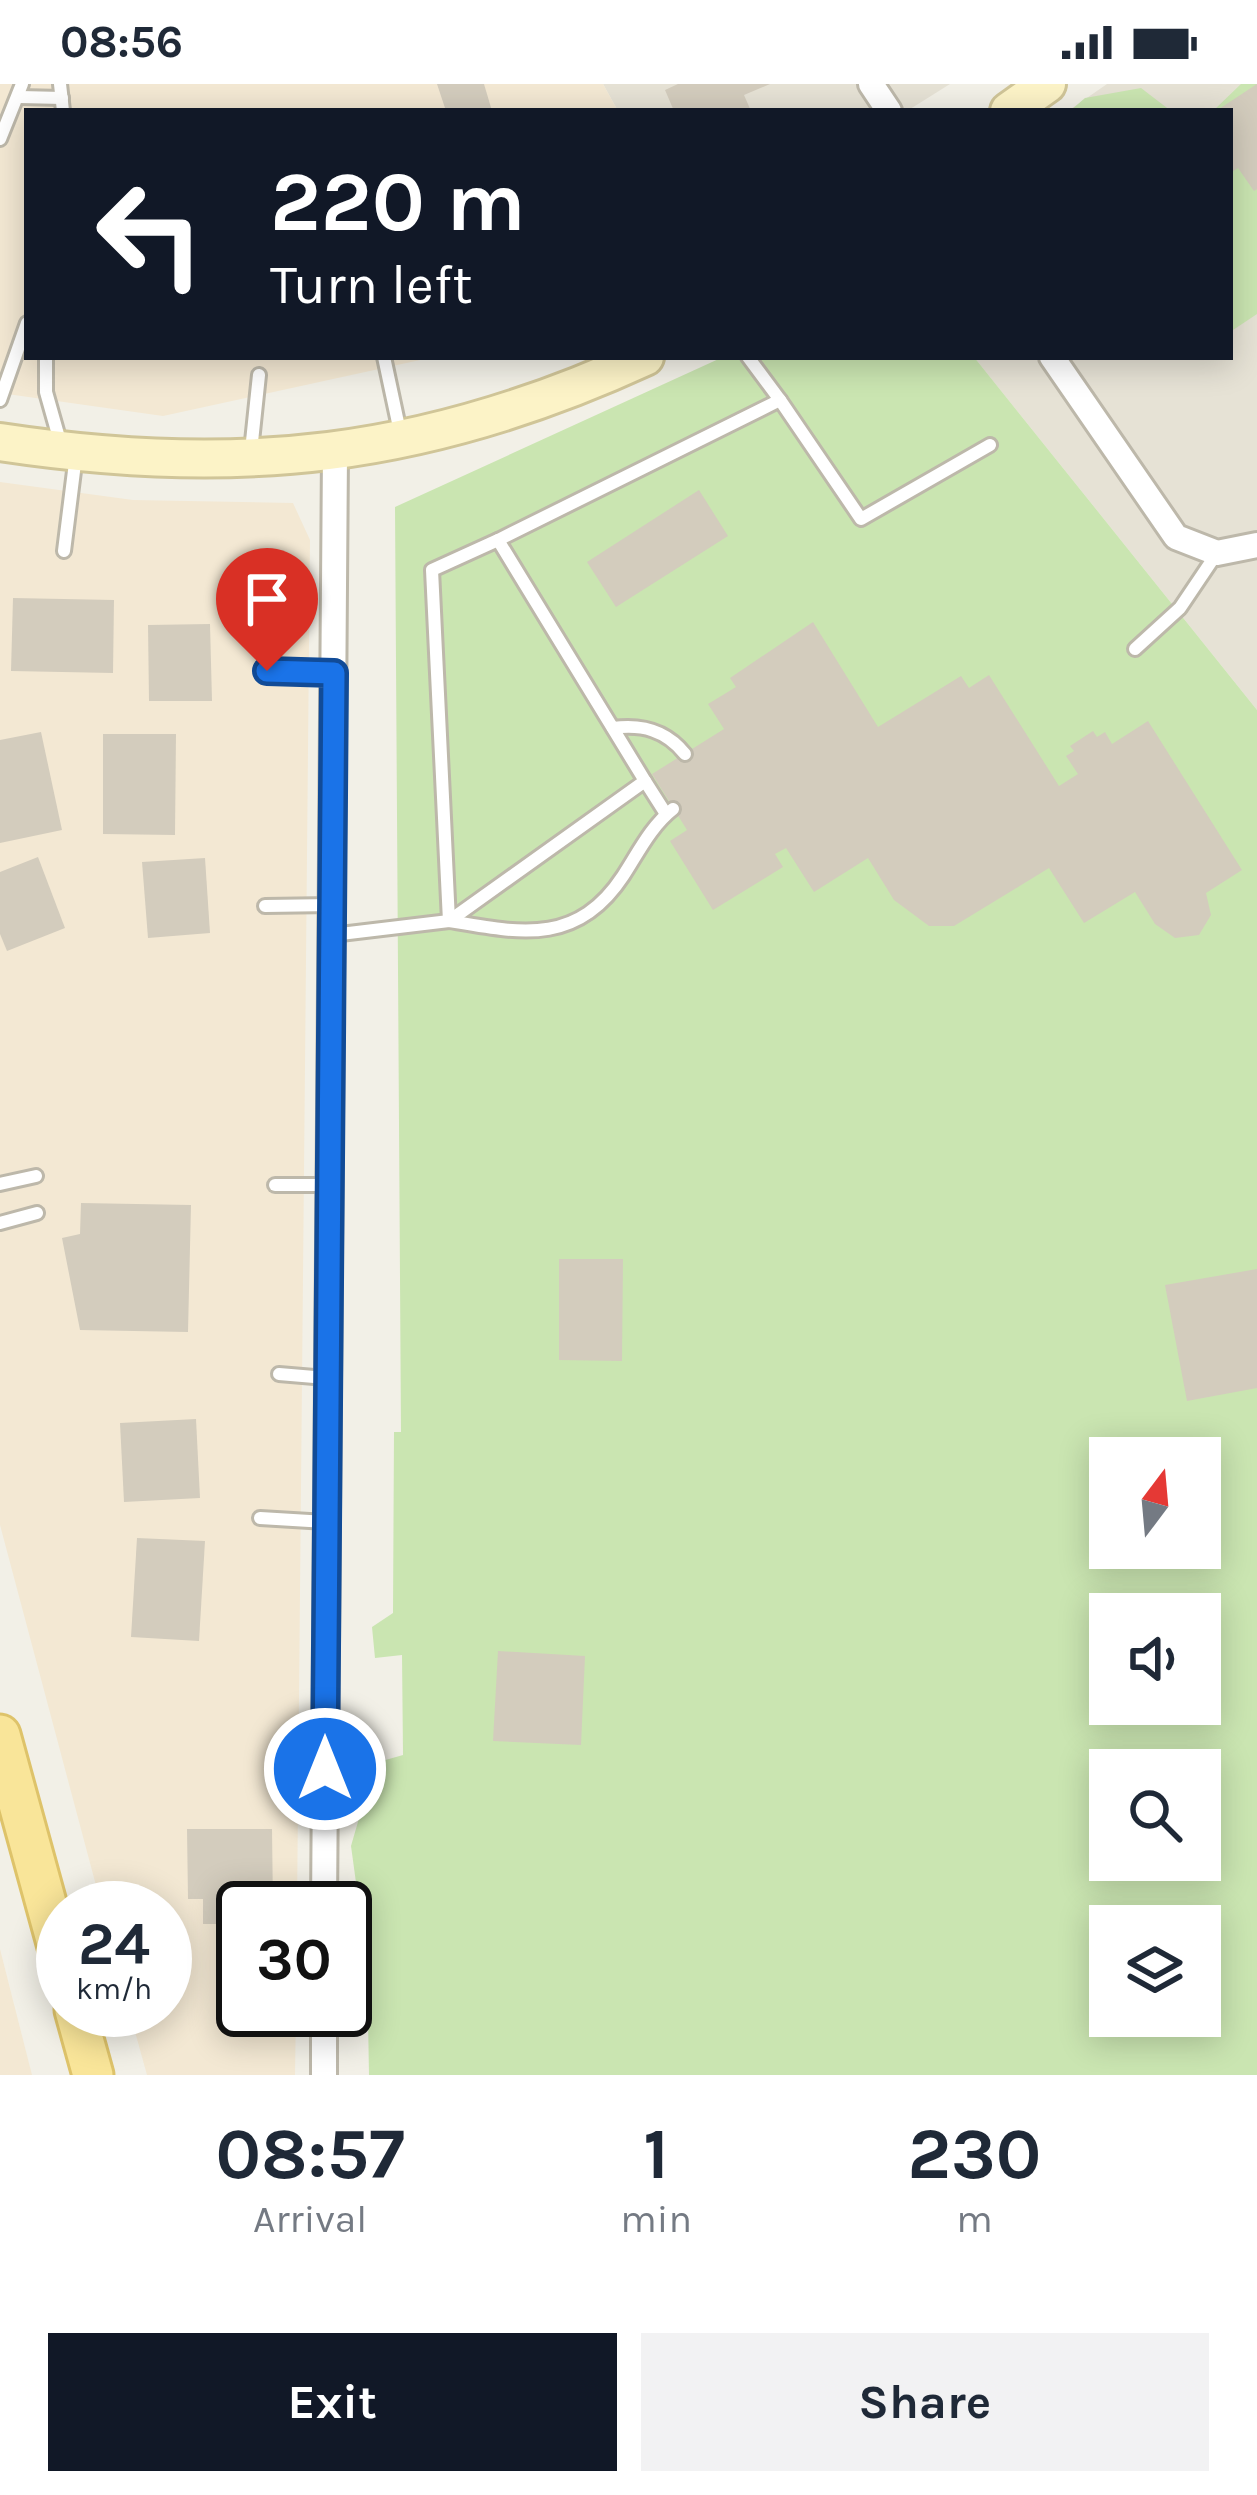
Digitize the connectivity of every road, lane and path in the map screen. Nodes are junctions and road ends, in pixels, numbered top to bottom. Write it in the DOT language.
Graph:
graph roads {
  1 [pos="1047,84"];
  2 [pos="21,90"];
  3 [pos="62,98"];
  4 [pos="1013,108"];
  5 [pos="0,139"];
  6 [pos="24,332"];
  7 [pos="46,360"];
  8 [pos="385,360"];
  9 [pos="637,360"];
  10 [pos="750,360"];
  11 [pos="1054,360"];
  12 [pos="259,375"];
  13 [pos="0,400"];
  14 [pos="780,400"];
  15 [pos="402,440"];
  16 [pos="0,442"];
  17 [pos="990,445"];
  18 [pos="69,453"];
  19 [pos="335,453"];
  20 [pos="250,461"];
  21 [pos="498,540"];
  22 [pos="1257,545"];
  23 [pos="64,551"];
  24 [pos="1217,553"];
  25 [pos="1135,649"];
  26 [pos="267,671"];
  27 [pos="334,673"];
  28 [pos="613,728"];
  29 [pos="685,754"];
  30 [pos="645,781"];
  31 [pos="332,905"];
  32 [pos="265,906"];
  33 [pos="449,921"];
  34 [pos="332,935"];
  35 [pos="36,1176"];
  36 [pos="0,1184"];
  37 [pos="275,1185"];
  38 [pos="330,1186"];
  39 [pos="37,1214"];
  40 [pos="0,1223"];
  41 [pos="279,1373"];
  42 [pos="326,1378"];
  43 [pos="260,1518"];
  44 [pos="326,1522"];
  45 [pos="0,1735"];
  46 [pos="40,1881"];
  47 [pos="324,1881"];
  48 [pos="83,2037"];
  49 [pos="324,2037"];
  50 [pos="93,2075"];
  51 [pos="323,2075"];
  1 -- 4 [label="main road"];
  2 -- 3 [label="lane"];
  2 -- 5 [label="lane"];
  6 -- 13 [label="lane"];
  7 -- 18 [label="lane"];
  8 -- 15 [label="lane"];
  9 -- 15 [label="main road"];
  10 -- 14 [label="lane"];
  11 -- 24 [label="street"];
  12 -- 20 [label="lane"];
  14 -- 17 [label="lane"];
  14 -- 21 [label="lane"];
  15 -- 19 [label="main road"];
  16 -- 18 [label="main road"];
  18 -- 20 [label="main road"];
  18 -- 23 [label="lane"];
  19 -- 20 [label="main road"];
  19 -- 27 [label="street"];
  21 -- 28 [label="lane"];
  21 -- 33 [label="lane"];
  22 -- 24 [label="street"];
  24 -- 25 [label="lane"];
  26 -- 27 [label="lane"];
  27 -- 31 [label="street"];
  28 -- 29 [label="lane"];
  28 -- 30 [label="lane"];
  30 -- 33 [label="lane"];
  30 -- 33 [label="lane"];
  31 -- 32 [label="lane"];
  31 -- 34 [label="street"];
  33 -- 34 [label="lane"];
  34 -- 38 [label="street"];
  35 -- 36 [label="lane"];
  37 -- 38 [label="lane"];
  38 -- 42 [label="street"];
  39 -- 40 [label="lane"];
  41 -- 42 [label="lane"];
  42 -- 44 [label="street"];
  43 -- 44 [label="lane"];
  44 -- 47 [label="street"];
  45 -- 46 [label="main road"];
  48 -- 50 [label="main road"];
  49 -- 51 [label="street"];
}
